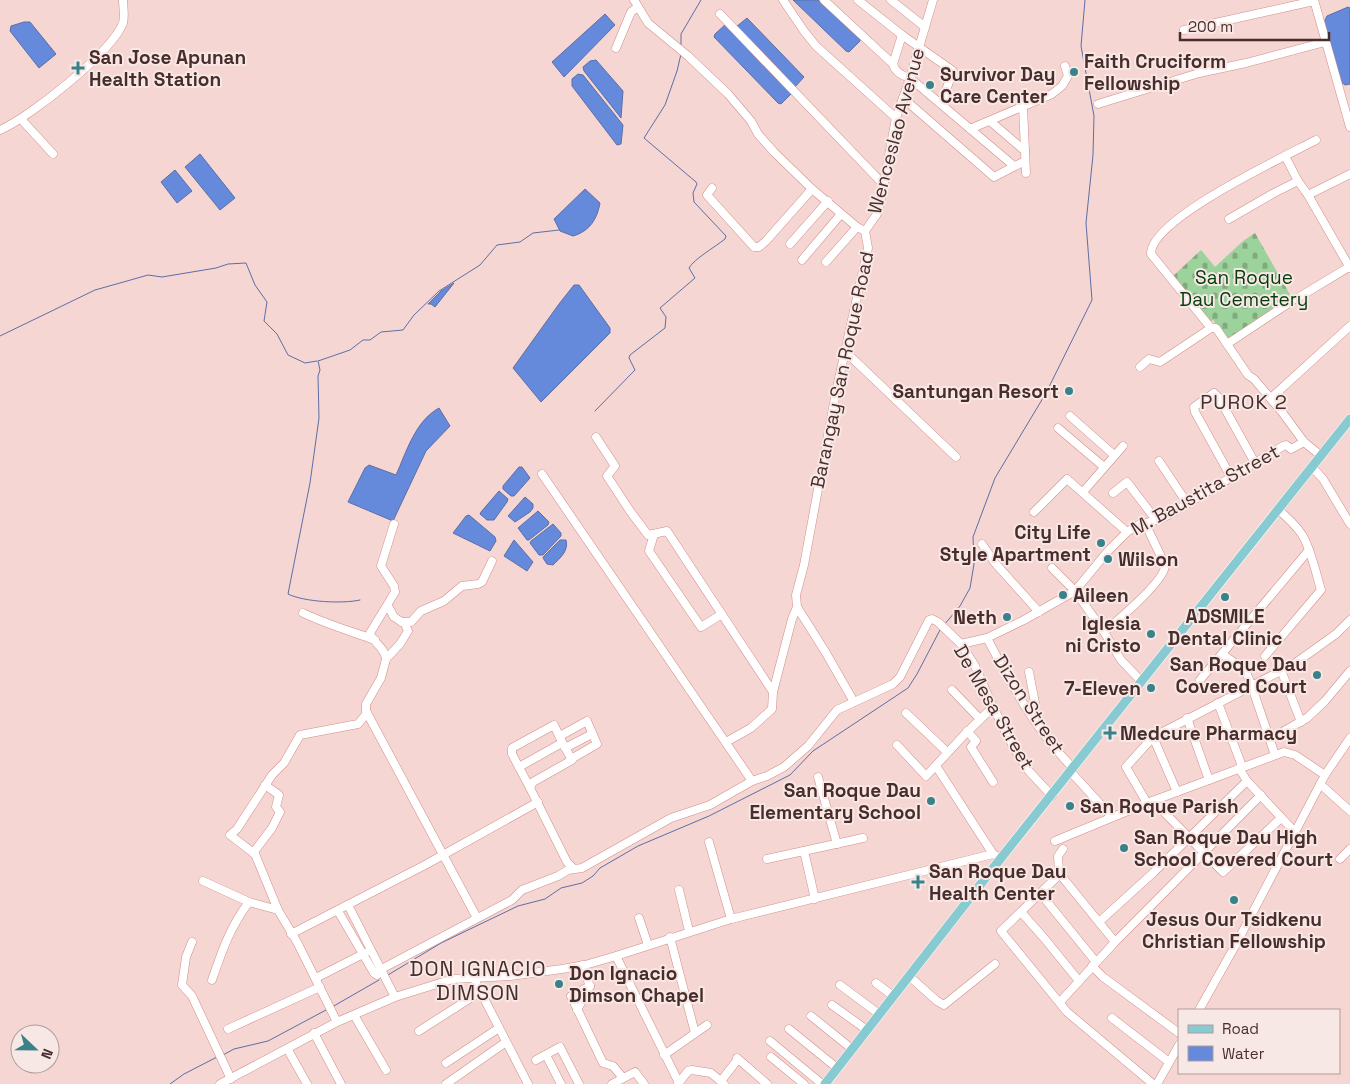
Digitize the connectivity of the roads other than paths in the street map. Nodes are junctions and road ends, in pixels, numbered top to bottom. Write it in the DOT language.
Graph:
graph roads {
  1 [pos="123,0"];
  2 [pos="784,0"];
  3 [pos="824,0"];
  4 [pos="858,0"];
  5 [pos="891,0"];
  6 [pos="933,0"];
  7 [pos="1314,0"];
  8 [pos="636,3"];
  9 [pos="720,14"];
  10 [pos="925,27"];
  11 [pos="1184,30"];
  12 [pos="902,35"];
  13 [pos="1325,42"];
  14 [pos="919,47"];
  15 [pos="616,48"];
  16 [pos="893,64"];
  17 [pos="1065,66"];
  18 [pos="910,78"];
  19 [pos="903,98"];
  20 [pos="941,104"];
  21 [pos="1098,104"];
  22 [pos="1023,107"];
  23 [pos="896,118"];
  24 [pos="21,119"];
  25 [pos="990,121"];
  26 [pos="1350,126"];
  27 [pos="970,129"];
  28 [pos="0,130"];
  29 [pos="1316,140"];
  30 [pos="1025,151"];
  31 [pos="53,154"];
  32 [pos="1285,156"];
  33 [pos="1025,161"];
  34 [pos="1014,166"];
  35 [pos="1026,173"];
  36 [pos="1350,174"];
  37 [pos="1298,181"];
  38 [pos="883,184"];
  39 [pos="712,188"];
  40 [pos="812,189"];
  41 [pos="1308,195"];
  42 [pos="828,201"];
  43 [pos="841,214"];
  44 [pos="1229,219"];
  45 [pos="857,227"];
  46 [pos="864,231"];
  47 [pos="790,244"];
  48 [pos="802,260"];
  49 [pos="826,262"];
  50 [pos="1350,268"];
  51 [pos="1301,296"];
  52 [pos="1292,301"];
  53 [pos="1350,326"];
  54 [pos="1214,328"];
  55 [pos="1227,344"];
  56 [pos="844,355"];
  57 [pos="1140,368"];
  58 [pos="1271,398"];
  59 [pos="1070,416"];
  60 [pos="1350,419"];
  61 [pos="1058,428"];
  62 [pos="596,437"];
  63 [pos="1304,442"];
  64 [pos="1123,446"];
  65 [pos="1114,455"];
  66 [pos="1320,455"];
  67 [pos="956,457"];
  68 [pos="1160,461"];
  69 [pos="1254,463"];
  70 [pos="1312,467"];
  71 [pos="1104,468"];
  72 [pos="542,474"];
  73 [pos="1231,477"];
  74 [pos="1083,492"];
  75 [pos="1113,493"];
  76 [pos="1187,503"];
  77 [pos="1278,509"];
  78 [pos="1034,512"];
  79 [pos="1156,520"];
  80 [pos="1349,520"];
  81 [pos="1145,523"];
  82 [pos="394,524"];
  83 [pos="1127,532"];
  84 [pos="654,534"];
  85 [pos="982,544"];
  86 [pos="1309,550"];
  87 [pos="492,561"];
  88 [pos="1052,568"];
  89 [pos="1075,591"];
  90 [pos="388,606"];
  91 [pos="797,607"];
  92 [pos="1039,612"];
  93 [pos="303,613"];
  94 [pos="722,614"];
  95 [pos="1350,620"];
  96 [pos="402,622"];
  97 [pos="1104,632"];
  98 [pos="987,638"];
  99 [pos="375,640"];
  100 [pos="961,644"];
  101 [pos="1222,654"];
  102 [pos="1265,656"];
  103 [pos="386,659"];
  104 [pos="1281,670"];
  105 [pos="1350,671"];
  106 [pos="1029,672"];
  107 [pos="1200,680"];
  108 [pos="1141,681"];
  109 [pos="1251,684"];
  110 [pos="952,690"];
  111 [pos="773,692"];
  112 [pos="854,702"];
  113 [pos="1218,703"];
  114 [pos="993,708"];
  115 [pos="1028,709"];
  116 [pos="367,713"];
  117 [pos="906,713"];
  118 [pos="980,718"];
  119 [pos="1187,718"];
  120 [pos="1301,722"];
  121 [pos="967,731"];
  122 [pos="592,734"];
  123 [pos="1153,736"];
  124 [pos="1350,738"];
  125 [pos="1270,739"];
  126 [pos="726,742"];
  127 [pos="563,743"];
  128 [pos="897,745"];
  129 [pos="947,752"];
  130 [pos="1275,755"];
  131 [pos="571,759"];
  132 [pos="936,766"];
  133 [pos="519,767"];
  134 [pos="1241,767"];
  135 [pos="1072,770"];
  136 [pos="1325,775"];
  137 [pos="818,777"];
  138 [pos="1209,780"];
  139 [pos="1247,781"];
  140 [pos="752,782"];
  141 [pos="993,782"];
  142 [pos="1320,784"];
  143 [pos="266,785"];
  144 [pos="530,788"];
  145 [pos="1177,792"];
  146 [pos="1261,795"];
  147 [pos="1052,796"];
  148 [pos="538,802"];
  149 [pos="1150,802"];
  150 [pos="1350,811"];
  151 [pos="1112,817"];
  152 [pos="1282,818"];
  153 [pos="1294,832"];
  154 [pos="1189,837"];
  155 [pos="863,838"];
  156 [pos="1055,841"];
  157 [pos="709,842"];
  158 [pos="837,844"];
  159 [pos="1063,849"];
  160 [pos="1350,849"];
  161 [pos="804,851"];
  162 [pos="253,852"];
  163 [pos="1204,853"];
  164 [pos="442,854"];
  165 [pos="997,856"];
  166 [pos="767,859"];
  167 [pos="1340,859"];
  168 [pos="573,868"];
  169 [pos="1060,874"];
  170 [pos="203,881"];
  171 [pos="679,890"];
  172 [pos="1040,893"];
  173 [pos="815,898"];
  174 [pos="249,902"];
  175 [pos="348,905"];
  176 [pos="278,910"];
  177 [pos="338,911"];
  178 [pos="1021,912"];
  179 [pos="477,918"];
  180 [pos="639,918"];
  181 [pos="731,918"];
  182 [pos="1099,922"];
  183 [pos="689,931"];
  184 [pos="291,934"];
  185 [pos="670,937"];
  186 [pos="192,942"];
  187 [pos="1115,942"];
  188 [pos="648,945"];
  189 [pos="370,951"];
  190 [pos="362,955"];
  191 [pos="616,956"];
  192 [pos="995,964"];
  193 [pos="1094,964"];
  194 [pos="582,965"];
  195 [pos="382,969"];
  196 [pos="374,973"];
  197 [pos="908,976"];
  198 [pos="473,977"];
  199 [pos="316,978"];
  200 [pos="384,978"];
  201 [pos="212,980"];
  202 [pos="1079,981"];
  203 [pos="876,983"];
  204 [pos="840,985"];
  205 [pos="590,986"];
  206 [pos="320,987"];
  207 [pos="480,992"];
  208 [pos="893,996"];
  209 [pos="395,997"];
  210 [pos="1060,1002"];
  211 [pos="832,1005"];
  212 [pos="1199,1009"];
  213 [pos="577,1010"];
  214 [pos="879,1014"];
  215 [pos="354,1015"];
  216 [pos="811,1016"];
  217 [pos="1112,1018"];
  218 [pos="337,1022"];
  219 [pos="707,1025"];
  220 [pos="499,1028"];
  221 [pos="228,1029"];
  222 [pos="789,1029"];
  223 [pos="867,1030"];
  224 [pos="419,1031"];
  225 [pos="1178,1031"];
  226 [pos="695,1033"];
  227 [pos="314,1034"];
  228 [pos="506,1042"];
  229 [pos="770,1042"];
  230 [pos="1178,1047"];
  231 [pos="852,1049"];
  232 [pos="288,1050"];
  233 [pos="546,1055"];
  234 [pos="664,1055"];
  235 [pos="771,1057"];
  236 [pos="536,1060"];
  237 [pos="1169,1062"];
  238 [pos="446,1063"];
  239 [pos="837,1068"];
  240 [pos="386,1070"];
  241 [pos="234,1077"];
  242 [pos="623,1078"];
  243 [pos="723,1083"];
  244 [pos="220,1084"];
  245 [pos="241,1084"];
  246 [pos="307,1084"];
  247 [pos="341,1084"];
  248 [pos="446,1084"];
  249 [pos="528,1084"];
  250 [pos="561,1084"];
  251 [pos="579,1084"];
  252 [pos="612,1084"];
  253 [pos="644,1084"];
  254 [pos="679,1084"];
  255 [pos="767,1084"];
  256 [pos="804,1084"];
  257 [pos="823,1084"];
  258 [pos="1155,1084"];
  1 -- 24 [label="street"];
  2 -- 23 [label="street"];
  3 -- 16 [label="street"];
  4 -- 12 [label="street"];
  5 -- 10 [label="street"];
  6 -- 10 [label="street, Wenceslao Avenue"];
  7 -- 11 [label="street"];
  7 -- 13 [label="street"];
  8 -- 15 [label="street"];
  8 -- 40 [label="street, Barangay San Roque Road"];
  9 -- 38 [label="street"];
  10 -- 14 [label="street, Wenceslao Avenue"];
  12 -- 14 [label="street"];
  12 -- 16 [label="street"];
  13 -- 21 [label="street"];
  13 -- 26 [label="street"];
  14 -- 18 [label="street, Wenceslao Avenue"];
  14 -- 20 [label="street"];
  16 -- 18 [label="street"];
  17 -- 22 [label="street"];
  18 -- 19 [label="street, Wenceslao Avenue"];
  18 -- 20 [label="street"];
  19 -- 23 [label="street, Wenceslao Avenue"];
  19 -- 34 [label="street"];
  20 -- 27 [label="street"];
  22 -- 25 [label="street"];
  22 -- 30 [label="street"];
  23 -- 38 [label="street, Wenceslao Avenue"];
  24 -- 28 [label="street"];
  24 -- 31 [label="street"];
  25 -- 27 [label="street"];
  25 -- 30 [label="street"];
  27 -- 34 [label="street"];
  29 -- 32 [label="street"];
  30 -- 33 [label="street"];
  32 -- 37 [label="street"];
  32 -- 54 [label="street"];
  33 -- 34 [label="street"];
  33 -- 35 [label="street"];
  36 -- 41 [label="street"];
  37 -- 41 [label="street"];
  37 -- 44 [label="street"];
  38 -- 46 [label="street, Wenceslao Avenue"];
  39 -- 40 [label="street"];
  40 -- 42 [label="street, Barangay San Roque Road"];
  41 -- 50 [label="street"];
  42 -- 43 [label="street, Barangay San Roque Road"];
  42 -- 47 [label="street"];
  43 -- 45 [label="street, Barangay San Roque Road"];
  43 -- 48 [label="street"];
  45 -- 46 [label="street, Barangay San Roque Road"];
  45 -- 49 [label="street"];
  46 -- 56 [label="street, Barangay San Roque Road"];
  50 -- 51 [label="street"];
  52 -- 55 [label="street"];
  53 -- 58 [label="street"];
  54 -- 55 [label="street"];
  54 -- 57 [label="street"];
  55 -- 58 [label="street"];
  56 -- 67 [label="street"];
  56 -- 91 [label="street, Barangay San Roque Road"];
  58 -- 63 [label="street"];
  59 -- 65 [label="street"];
  60 -- 66 [label="main road"];
  61 -- 71 [label="street"];
  62 -- 84 [label="street"];
  63 -- 66 [label="street"];
  63 -- 69 [label="street, M. Baustita Street"];
  64 -- 65 [label="street"];
  65 -- 71 [label="street"];
  66 -- 70 [label="main road"];
  68 -- 76 [label="street"];
  69 -- 73 [label="street, M. Baustita Street"];
  69 -- 73 [label="street"];
  70 -- 77 [label="main road"];
  70 -- 80 [label="street"];
  71 -- 74 [label="street"];
  72 -- 126 [label="street"];
  73 -- 76 [label="street, M. Baustita Street"];
  74 -- 78 [label="street"];
  74 -- 83 [label="street"];
  75 -- 79 [label="street"];
  76 -- 79 [label="street, M. Baustita Street"];
  77 -- 86 [label="street"];
  77 -- 108 [label="main road"];
  79 -- 81 [label="street, M. Baustita Street"];
  81 -- 83 [label="street, M. Baustita Street"];
  81 -- 97 [label="street"];
  82 -- 90 [label="street"];
  83 -- 89 [label="street, M. Baustita Street"];
  84 -- 94 [label="street"];
  84 -- 94 [label="street"];
  85 -- 92 [label="street"];
  86 -- 101 [label="street"];
  86 -- 102 [label="street"];
  87 -- 96 [label="street"];
  88 -- 89 [label="street"];
  89 -- 92 [label="street, M. Baustita Street"];
  89 -- 97 [label="street"];
  90 -- 96 [label="street"];
  90 -- 99 [label="street"];
  91 -- 111 [label="street, Barangay San Roque Road"];
  91 -- 112 [label="street"];
  92 -- 98 [label="street, M. Baustita Street"];
  93 -- 99 [label="street"];
  94 -- 111 [label="street"];
  95 -- 104 [label="street"];
  96 -- 103 [label="street"];
  97 -- 108 [label="street"];
  98 -- 100 [label="street, M. Baustita Street"];
  98 -- 115 [label="street, Dizon Street"];
  99 -- 103 [label="street"];
  100 -- 112 [label="street, De Mesa Street"];
  100 -- 114 [label="street, De Mesa Street"];
  101 -- 107 [label="street"];
  101 -- 109 [label="street"];
  103 -- 116 [label="street"];
  104 -- 109 [label="street"];
  104 -- 120 [label="street"];
  105 -- 120 [label="street"];
  106 -- 115 [label="street"];
  108 -- 135 [label="main road"];
  109 -- 113 [label="street"];
  109 -- 125 [label="street"];
  110 -- 118 [label="street"];
  111 -- 126 [label="street, Barangay San Roque Road"];
  112 -- 140 [label="street"];
  113 -- 119 [label="street"];
  113 -- 134 [label="street"];
  114 -- 118 [label="street"];
  114 -- 147 [label="street, De Mesa Street"];
  115 -- 135 [label="street, Dizon Street"];
  116 -- 143 [label="street"];
  116 -- 164 [label="street"];
  117 -- 129 [label="street"];
  118 -- 121 [label="street"];
  119 -- 123 [label="street"];
  119 -- 138 [label="street"];
  120 -- 125 [label="street"];
  121 -- 129 [label="street"];
  121 -- 141 [label="street"];
  122 -- 127 [label="street"];
  122 -- 127 [label="street"];
  122 -- 131 [label="street"];
  123 -- 145 [label="street"];
  123 -- 149 [label="street"];
  124 -- 136 [label="street"];
  125 -- 130 [label="street"];
  126 -- 140 [label="street"];
  127 -- 131 [label="street"];
  127 -- 133 [label="street"];
  127 -- 133 [label="street"];
  128 -- 132 [label="street"];
  129 -- 132 [label="street"];
  130 -- 134 [label="street"];
  130 -- 136 [label="street"];
  131 -- 144 [label="street"];
  132 -- 165 [label="street"];
  133 -- 144 [label="street"];
  134 -- 138 [label="street"];
  134 -- 139 [label="street"];
  135 -- 147 [label="main road"];
  135 -- 151 [label="street, Dizon Street"];
  136 -- 142 [label="street"];
  137 -- 158 [label="street"];
  138 -- 145 [label="street"];
  139 -- 146 [label="street"];
  139 -- 154 [label="street"];
  140 -- 168 [label="street"];
  142 -- 150 [label="street"];
  142 -- 153 [label="street"];
  143 -- 162 [label="street"];
  143 -- 162 [label="street"];
  144 -- 148 [label="street"];
  145 -- 149 [label="street"];
  146 -- 152 [label="street"];
  146 -- 163 [label="street"];
  147 -- 165 [label="main road"];
  148 -- 164 [label="street"];
  148 -- 168 [label="street"];
  149 -- 151 [label="street"];
  149 -- 154 [label="street"];
  151 -- 156 [label="street"];
  152 -- 153 [label="street"];
  152 -- 163 [label="street"];
  153 -- 212 [label="street"];
  154 -- 163 [label="street"];
  154 -- 182 [label="street"];
  155 -- 158 [label="street"];
  157 -- 181 [label="street"];
  158 -- 161 [label="street"];
  159 -- 169 [label="street"];
  160 -- 167 [label="street"];
  161 -- 166 [label="street"];
  161 -- 173 [label="street"];
  162 -- 176 [label="street"];
  163 -- 187 [label="street"];
  164 -- 175 [label="street"];
  164 -- 179 [label="street"];
  165 -- 173 [label="street"];
  165 -- 197 [label="main road"];
  168 -- 179 [label="street"];
  169 -- 172 [label="street"];
  169 -- 182 [label="street"];
  170 -- 174 [label="street"];
  171 -- 183 [label="street"];
  172 -- 178 [label="street"];
  172 -- 193 [label="street"];
  173 -- 181 [label="street"];
  174 -- 176 [label="street"];
  174 -- 201 [label="street"];
  175 -- 177 [label="street"];
  175 -- 189 [label="street"];
  176 -- 184 [label="street"];
  177 -- 184 [label="street"];
  177 -- 190 [label="street"];
  178 -- 202 [label="street"];
  178 -- 210 [label="street"];
  179 -- 195 [label="street"];
  180 -- 188 [label="street"];
  181 -- 183 [label="street"];
  182 -- 187 [label="street"];
  183 -- 185 [label="street"];
  184 -- 199 [label="street"];
  185 -- 188 [label="street"];
  185 -- 226 [label="street"];
  186 -- 241 [label="street"];
  187 -- 193 [label="street"];
  188 -- 191 [label="street"];
  189 -- 190 [label="street"];
  189 -- 195 [label="street"];
  190 -- 196 [label="street"];
  190 -- 199 [label="street"];
  191 -- 194 [label="street"];
  191 -- 234 [label="street"];
  192 -- 197 [label="street"];
  193 -- 202 [label="street"];
  193 -- 225 [label="street"];
  194 -- 198 [label="street"];
  194 -- 205 [label="street"];
  195 -- 196 [label="street"];
  195 -- 200 [label="street"];
  196 -- 200 [label="street"];
  197 -- 208 [label="main road"];
  198 -- 207 [label="street"];
  198 -- 209 [label="street"];
  199 -- 206 [label="street"];
  200 -- 209 [label="street"];
  202 -- 210 [label="street"];
  203 -- 208 [label="street"];
  204 -- 214 [label="street"];
  205 -- 213 [label="street"];
  205 -- 213 [label="street"];
  206 -- 218 [label="street"];
  206 -- 221 [label="street"];
  207 -- 220 [label="street"];
  207 -- 224 [label="street"];
  208 -- 214 [label="main road"];
  209 -- 215 [label="street"];
  210 -- 258 [label="street"];
  211 -- 223 [label="street"];
  213 -- 242 [label="street"];
  214 -- 223 [label="main road"];
  215 -- 218 [label="street"];
  215 -- 240 [label="street"];
  216 -- 231 [label="street"];
  217 -- 237 [label="street"];
  218 -- 227 [label="street"];
  219 -- 226 [label="street"];
  220 -- 228 [label="street"];
  220 -- 238 [label="street"];
  222 -- 239 [label="street"];
  223 -- 231 [label="main road"];
  226 -- 234 [label="street"];
  227 -- 232 [label="street"];
  227 -- 247 [label="street"];
  228 -- 248 [label="street"];
  228 -- 249 [label="street"];
  229 -- 257 [label="street"];
  230 -- 237 [label="street"];
  231 -- 239 [label="main road"];
  232 -- 241 [label="street"];
  232 -- 246 [label="street"];
  233 -- 236 [label="street"];
  233 -- 250 [label="street"];
  233 -- 251 [label="street"];
  234 -- 254 [label="street"];
  235 -- 256 [label="street"];
  237 -- 258 [label="street"];
  239 -- 257 [label="main road"];
  241 -- 244 [label="street"];
  241 -- 245 [label="street"];
  242 -- 252 [label="street"];
  242 -- 253 [label="street"];
  243 -- 254 [label="street"];
  243 -- 255 [label="street"];
}
